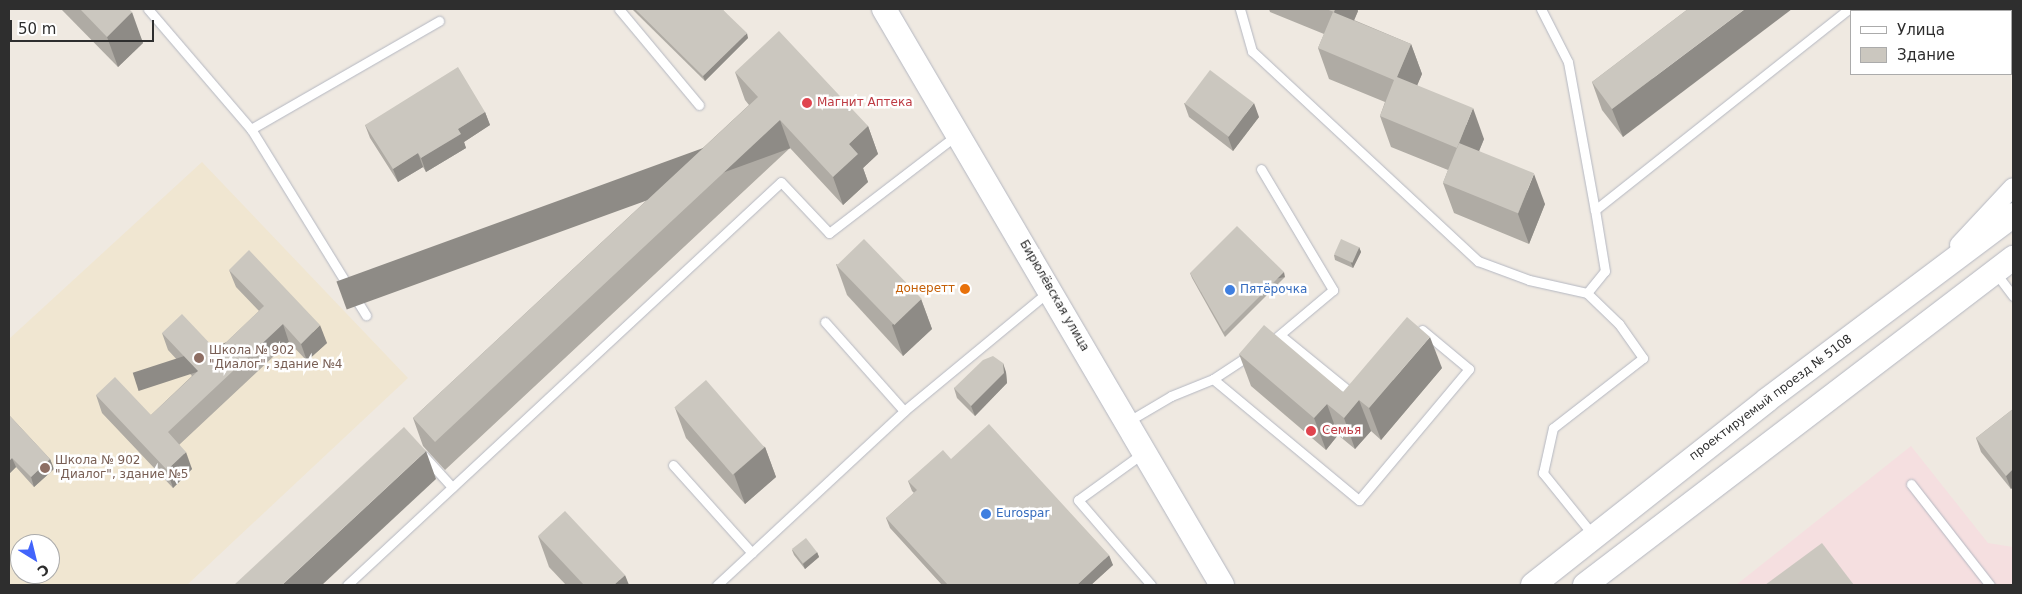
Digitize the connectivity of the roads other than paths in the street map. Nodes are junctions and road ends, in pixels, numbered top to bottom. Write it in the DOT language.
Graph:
graph roads {
  1 [pos="148,9"];
  2 [pos="618,9"];
  3 [pos="884,9"];
  4 [pos="1240,9"];
  5 [pos="1541,9"];
  6 [pos="1849,9"];
  7 [pos="439,21"];
  8 [pos="698,105"];
  9 [pos="251,129"];
  10 [pos="958,134"];
  11 [pos="1261,169"];
  12 [pos="2013,188"];
  13 [pos="1595,210"];
  14 [pos="2013,215"];
  15 [pos="2013,258"];
  16 [pos="1994,272"];
  17 [pos="1926,280"];
  18 [pos="1051,290"];
  19 [pos="1587,293"];
  20 [pos="2013,296"];
  21 [pos="366,315"];
  22 [pos="825,322"];
  23 [pos="1414,324"];
  24 [pos="1280,335"];
  25 [pos="1212,379"];
  26 [pos="1360,389"];
  27 [pos="904,411"];
  28 [pos="1127,422"];
  29 [pos="420,452"];
  30 [pos="1144,452"];
  31 [pos="673,465"];
  32 [pos="1911,484"];
  33 [pos="452,488"];
  34 [pos="1593,535"];
  35 [pos="752,552"];
  36 [pos="347,585"];
  37 [pos="717,585"];
  38 [pos="1151,585"];
  39 [pos="1222,585"];
  40 [pos="1533,585"];
  41 [pos="1585,585"];
  42 [pos="1990,585"];
  1 -- 9 [label="lane"];
  2 -- 8 [label="lane"];
  3 -- 10 [label="main road, Бирюлёвская улица"];
  4 -- 19 [label="lane"];
  5 -- 13 [label="lane"];
  6 -- 13 [label="lane"];
  7 -- 9 [label="lane"];
  9 -- 21 [label="lane"];
  10 -- 18 [label="main road, Бирюлёвская улица"];
  10 -- 33 [label="lane"];
  11 -- 24 [label="lane"];
  12 -- 17 [label="street"];
  13 -- 19 [label="lane"];
  14 -- 17 [label="main road, проектируемый проезд № 5108"];
  15 -- 16 [label="main road"];
  16 -- 20 [label="lane"];
  16 -- 41 [label="main road"];
  17 -- 34 [label="main road, проектируемый проезд № 5108"];
  18 -- 27 [label="lane"];
  18 -- 28 [label="main road, Бирюлёвская улица"];
  19 -- 34 [label="lane"];
  22 -- 27 [label="lane"];
  23 -- 25 [label="lane"];
  24 -- 25 [label="lane"];
  24 -- 26 [label="lane"];
  25 -- 28 [label="lane"];
  27 -- 35 [label="lane"];
  28 -- 30 [label="main road, Бирюлёвская улица"];
  29 -- 33 [label="lane"];
  30 -- 38 [label="lane"];
  30 -- 39 [label="main road, Бирюлёвская улица"];
  31 -- 35 [label="lane"];
  32 -- 42 [label="lane"];
  33 -- 36 [label="lane"];
  34 -- 40 [label="main road, проектируемый проезд № 5108"];
  35 -- 37 [label="lane"];
}
